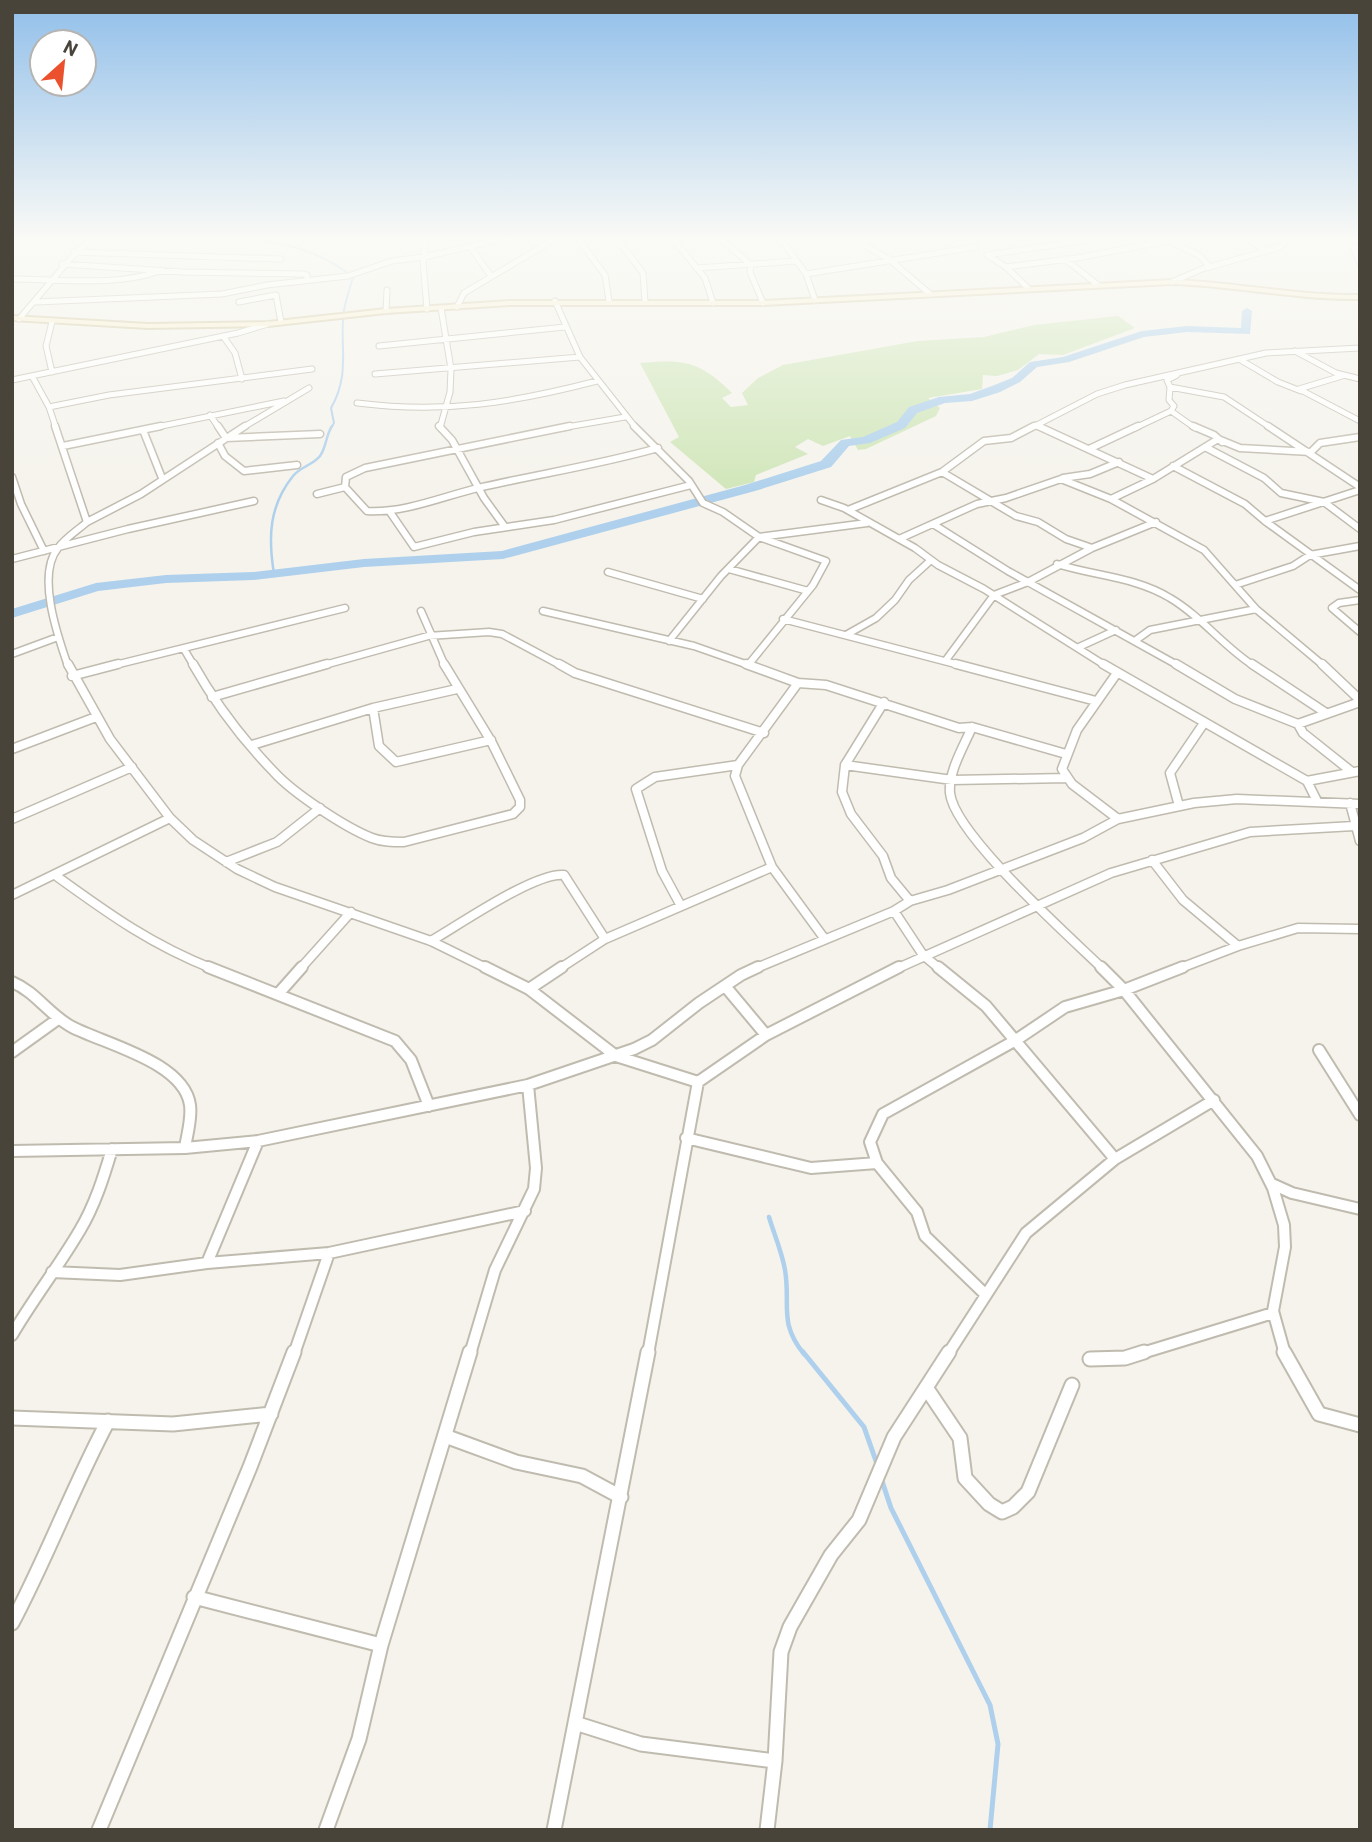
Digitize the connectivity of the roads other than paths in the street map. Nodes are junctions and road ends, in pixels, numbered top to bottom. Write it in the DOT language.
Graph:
graph roads {
  1 [pos="51,325"];
  2 [pos="136,325"];
  3 [pos="219,325"];
  4 [pos="264,325"];
  5 [pos="444,325"];
  6 [pos="565,327"];
  7 [pos="223,336"];
  8 [pos="446,340"];
  9 [pos="379,345"];
  10 [pos="1360,348"];
  11 [pos="1293,350"];
  12 [pos="580,356"];
  13 [pos="1239,359"];
  14 [pos="312,369"];
  15 [pos="451,369"];
  16 [pos="51,372"];
  17 [pos="1186,372"];
  18 [pos="375,374"];
  19 [pos="32,376"];
  20 [pos="1342,376"];
  21 [pos="242,379"];
  22 [pos="1360,379"];
  23 [pos="12,380"];
  24 [pos="597,381"];
  25 [pos="1170,387"];
  26 [pos="309,388"];
  27 [pos="1301,391"];
  28 [pos="292,400"];
  29 [pos="357,402"];
  30 [pos="50,407"];
  31 [pos="444,409"];
  32 [pos="1171,411"];
  33 [pos="210,415"];
  34 [pos="625,417"];
  35 [pos="1360,421"];
  36 [pos="1036,425"];
  37 [pos="143,430"];
  38 [pos="320,434"];
  39 [pos="1360,437"];
  40 [pos="226,438"];
  41 [pos="218,443"];
  42 [pos="63,446"];
  43 [pos="1205,447"];
  44 [pos="1229,447"];
  45 [pos="658,448"];
  46 [pos="1090,449"];
  47 [pos="457,451"];
  48 [pos="1311,452"];
  49 [pos="1119,462"];
  50 [pos="297,464"];
  51 [pos="1173,467"];
  52 [pos="942,472"];
  53 [pos="12,477"];
  54 [pos="162,478"];
  55 [pos="1061,479"];
  56 [pos="1153,479"];
  57 [pos="691,485"];
  58 [pos="345,487"];
  59 [pos="478,488"];
  60 [pos="1360,488"];
  61 [pos="317,494"];
  62 [pos="821,499"];
  63 [pos="1111,499"];
  64 [pos="254,501"];
  65 [pos="987,501"];
  66 [pos="1324,502"];
  67 [pos="848,510"];
  68 [pos="390,512"];
  69 [pos="1265,521"];
  70 [pos="87,522"];
  71 [pos="1156,522"];
  72 [pos="868,523"];
  73 [pos="933,524"];
  74 [pos="505,527"];
  75 [pos="1360,528"];
  76 [pos="759,537"];
  77 [pos="899,539"];
  78 [pos="1360,546"];
  79 [pos="58,547"];
  80 [pos="1092,548"];
  81 [pos="44,551"];
  82 [pos="1310,555"];
  83 [pos="12,559"];
  84 [pos="931,560"];
  85 [pos="1057,565"];
  86 [pos="729,569"];
  87 [pos="608,572"];
  88 [pos="1028,582"];
  89 [pos="1235,584"];
  90 [pos="1360,590"];
  91 [pos="808,591"];
  92 [pos="994,596"];
  93 [pos="704,599"];
  94 [pos="1360,600"];
  95 [pos="345,608"];
  96 [pos="1256,609"];
  97 [pos="421,611"];
  98 [pos="543,611"];
  99 [pos="783,619"];
  100 [pos="1198,623"];
  101 [pos="1116,630"];
  102 [pos="1360,632"];
  103 [pos="846,635"];
  104 [pos="428,636"];
  105 [pos="58,638"];
  106 [pos="1136,640"];
  107 [pos="669,641"];
  108 [pos="1079,647"];
  109 [pos="184,649"];
  110 [pos="12,654"];
  111 [pos="946,660"];
  112 [pos="749,664"];
  113 [pos="1117,673"];
  114 [pos="72,676"];
  115 [pos="798,683"];
  116 [pos="457,689"];
  117 [pos="212,697"];
  118 [pos="1096,701"];
  119 [pos="1360,701"];
  120 [pos="884,702"];
  121 [pos="373,708"];
  122 [pos="1326,713"];
  123 [pos="96,717"];
  124 [pos="1204,723"];
  125 [pos="1298,724"];
  126 [pos="972,727"];
  127 [pos="764,733"];
  128 [pos="491,740"];
  129 [pos="252,745"];
  130 [pos="12,749"];
  131 [pos="1066,754"];
  132 [pos="738,765"];
  133 [pos="845,765"];
  134 [pos="132,766"];
  135 [pos="1356,772"];
  136 [pos="1066,778"];
  137 [pos="952,780"];
  138 [pos="1307,781"];
  139 [pos="1317,801"];
  140 [pos="1355,804"];
  141 [pos="1179,806"];
  142 [pos="320,808"];
  143 [pos="170,818"];
  144 [pos="12,819"];
  145 [pos="1118,819"];
  146 [pos="1354,826"];
  147 [pos="1360,841"];
  148 [pos="1152,860"];
  149 [pos="226,862"];
  150 [pos="772,866"];
  151 [pos="1002,870"];
  152 [pos="55,875"];
  153 [pos="12,895"];
  154 [pos="910,901"];
  155 [pos="681,906"];
  156 [pos="1040,906"];
  157 [pos="894,911"];
  158 [pos="351,912"];
  159 [pos="1360,929"];
  160 [pos="824,938"];
  161 [pos="605,939"];
  162 [pos="431,941"];
  163 [pos="1238,946"];
  164 [pos="923,955"];
  165 [pos="12,982"];
  166 [pos="725,986"];
  167 [pos="529,989"];
  168 [pos="1124,990"];
  169 [pos="279,993"];
  170 [pos="58,1019"];
  171 [pos="766,1035"];
  172 [pos="1017,1040"];
  173 [pos="1318,1050"];
  174 [pos="12,1052"];
  175 [pos="616,1056"];
  176 [pos="698,1082"];
  177 [pos="528,1085"];
  178 [pos="422,1087"];
  179 [pos="1214,1100"];
  180 [pos="429,1106"];
  181 [pos="411,1109"];
  182 [pos="1360,1115"];
  183 [pos="686,1138"];
  184 [pos="258,1140"];
  185 [pos="185,1148"];
  186 [pos="112,1149"];
  187 [pos="12,1151"];
  188 [pos="1115,1159"];
  189 [pos="877,1163"];
  190 [pos="1272,1184"];
  191 [pos="1360,1209"];
  192 [pos="525,1211"];
  193 [pos="329,1253"];
  194 [pos="207,1263"];
  195 [pos="52,1272"];
  196 [pos="986,1295"];
  197 [pos="1273,1313"];
  198 [pos="12,1335"];
  199 [pos="1090,1359"];
  200 [pos="1072,1385"];
  201 [pos="927,1389"];
  202 [pos="271,1414"];
  203 [pos="12,1418"];
  204 [pos="108,1421"];
  205 [pos="1360,1425"];
  206 [pos="445,1436"];
  207 [pos="621,1497"];
  208 [pos="194,1597"];
  209 [pos="12,1623"];
  210 [pos="381,1646"];
  211 [pos="575,1723"];
  212 [pos="775,1761"];
  213 [pos="99,1830"];
  214 [pos="326,1830"];
  215 [pos="554,1830"];
  216 [pos="767,1830"];
  1 -- 16 [label="street"];
  2 -- 3 [label="street"];
  4 -- 7 [label="street"];
  5 -- 8 [label="street"];
  6 -- 8 [label="street"];
  6 -- 12 [label="street"];
  7 -- 16 [label="street"];
  7 -- 21 [label="street"];
  8 -- 9 [label="street"];
  8 -- 15 [label="street"];
  10 -- 11 [label="street"];
  11 -- 13 [label="street"];
  11 -- 20 [label="street"];
  12 -- 15 [label="street"];
  12 -- 24 [label="street"];
  13 -- 17 [label="street"];
  13 -- 27 [label="street"];
  14 -- 21 [label="street"];
  15 -- 18 [label="street"];
  15 -- 31 [label="street"];
  16 -- 19 [label="street"];
  17 -- 25 [label="street"];
  17 -- 36 [label="street"];
  19 -- 23 [label="street"];
  19 -- 30 [label="street"];
  20 -- 22 [label="street"];
  20 -- 27 [label="street"];
  21 -- 30 [label="street"];
  24 -- 31 [label="street"];
  24 -- 34 [label="street"];
  25 -- 32 [label="street"];
  25 -- 48 [label="street"];
  26 -- 28 [label="street"];
  27 -- 35 [label="street"];
  28 -- 33 [label="street"];
  28 -- 40 [label="street"];
  29 -- 31 [label="street"];
  30 -- 42 [label="street"];
  31 -- 47 [label="street"];
  32 -- 44 [label="street"];
  32 -- 46 [label="street"];
  33 -- 37 [label="street"];
  33 -- 40 [label="street"];
  34 -- 45 [label="street"];
  34 -- 47 [label="street"];
  36 -- 46 [label="street"];
  36 -- 52 [label="street"];
  37 -- 42 [label="street"];
  37 -- 54 [label="street"];
  38 -- 40 [label="street"];
  39 -- 48 [label="street"];
  40 -- 41 [label="street"];
  41 -- 50 [label="street"];
  41 -- 54 [label="street"];
  42 -- 70 [label="street"];
  43 -- 44 [label="street"];
  43 -- 51 [label="street"];
  43 -- 66 [label="street"];
  44 -- 48 [label="street"];
  45 -- 57 [label="street"];
  45 -- 59 [label="street"];
  46 -- 49 [label="street"];
  47 -- 58 [label="street"];
  47 -- 59 [label="street"];
  48 -- 60 [label="street"];
  49 -- 55 [label="street"];
  49 -- 56 [label="street"];
  51 -- 56 [label="street"];
  51 -- 69 [label="street"];
  52 -- 65 [label="street"];
  52 -- 67 [label="street"];
  53 -- 81 [label="street"];
  54 -- 70 [label="street"];
  55 -- 63 [label="street"];
  55 -- 65 [label="street"];
  56 -- 63 [label="street"];
  57 -- 74 [label="street"];
  57 -- 76 [label="street"];
  58 -- 61 [label="street"];
  58 -- 68 [label="street"];
  59 -- 68 [label="street"];
  59 -- 74 [label="street"];
  60 -- 66 [label="street"];
  62 -- 67 [label="street"];
  63 -- 71 [label="street"];
  64 -- 79 [label="street"];
  65 -- 73 [label="street"];
  65 -- 80 [label="street"];
  66 -- 69 [label="street"];
  66 -- 75 [label="street"];
  67 -- 72 [label="street"];
  68 -- 74 [label="street"];
  69 -- 82 [label="street"];
  70 -- 79 [label="street"];
  71 -- 80 [label="street"];
  71 -- 89 [label="street"];
  72 -- 76 [label="street"];
  72 -- 77 [label="street"];
  73 -- 77 [label="street"];
  73 -- 88 [label="street"];
  76 -- 86 [label="street"];
  76 -- 91 [label="street"];
  77 -- 84 [label="street"];
  78 -- 82 [label="street"];
  79 -- 81 [label="street"];
  79 -- 105 [label="street"];
  80 -- 85 [label="street"];
  81 -- 83 [label="street"];
  82 -- 89 [label="street"];
  82 -- 90 [label="street"];
  84 -- 92 [label="street"];
  84 -- 103 [label="street"];
  85 -- 88 [label="street"];
  85 -- 100 [label="street"];
  86 -- 91 [label="street"];
  86 -- 93 [label="street"];
  87 -- 93 [label="street"];
  88 -- 92 [label="street"];
  88 -- 101 [label="street"];
  89 -- 96 [label="street"];
  91 -- 99 [label="street"];
  92 -- 108 [label="street"];
  92 -- 111 [label="street"];
  93 -- 107 [label="street"];
  94 -- 102 [label="street"];
  95 -- 109 [label="street"];
  96 -- 100 [label="street"];
  96 -- 119 [label="street"];
  97 -- 104 [label="street"];
  98 -- 107 [label="street"];
  99 -- 103 [label="street"];
  99 -- 112 [label="street"];
  100 -- 106 [label="street"];
  100 -- 122 [label="street"];
  101 -- 106 [label="street"];
  101 -- 108 [label="street"];
  103 -- 111 [label="street"];
  104 -- 116 [label="street"];
  104 -- 117 [label="street"];
  104 -- 127 [label="street"];
  105 -- 110 [label="street"];
  105 -- 114 [label="street"];
  106 -- 125 [label="street"];
  107 -- 112 [label="street"];
  108 -- 113 [label="street"];
  109 -- 114 [label="street"];
  109 -- 117 [label="street"];
  111 -- 118 [label="street"];
  112 -- 115 [label="street"];
  113 -- 118 [label="street"];
  113 -- 124 [label="street"];
  114 -- 123 [label="street"];
  115 -- 120 [label="street"];
  115 -- 127 [label="street"];
  116 -- 121 [label="street"];
  116 -- 128 [label="street"];
  117 -- 129 [label="street"];
  118 -- 131 [label="street"];
  119 -- 122 [label="street"];
  120 -- 126 [label="street"];
  120 -- 133 [label="street"];
  121 -- 128 [label="street"];
  121 -- 129 [label="street"];
  122 -- 125 [label="street"];
  123 -- 130 [label="street"];
  123 -- 134 [label="street"];
  124 -- 138 [label="street"];
  124 -- 141 [label="street"];
  125 -- 135 [label="street"];
  126 -- 131 [label="street"];
  126 -- 137 [label="street"];
  127 -- 132 [label="street"];
  128 -- 142 [label="street"];
  129 -- 142 [label="street"];
  131 -- 136 [label="street"];
  132 -- 150 [label="street"];
  132 -- 155 [label="street"];
  133 -- 137 [label="street"];
  133 -- 154 [label="street"];
  134 -- 143 [label="street"];
  134 -- 144 [label="street"];
  135 -- 138 [label="street"];
  136 -- 137 [label="street"];
  136 -- 145 [label="street"];
  137 -- 151 [label="street"];
  138 -- 139 [label="street"];
  139 -- 140 [label="street"];
  139 -- 141 [label="street"];
  140 -- 146 [label="street"];
  141 -- 145 [label="street"];
  142 -- 149 [label="street"];
  143 -- 149 [label="street"];
  143 -- 152 [label="street"];
  145 -- 151 [label="street"];
  146 -- 147 [label="street"];
  146 -- 148 [label="street"];
  148 -- 156 [label="street"];
  148 -- 163 [label="street"];
  149 -- 158 [label="street"];
  150 -- 155 [label="street"];
  150 -- 160 [label="street"];
  151 -- 154 [label="street"];
  151 -- 156 [label="street"];
  152 -- 153 [label="street"];
  152 -- 169 [label="street"];
  154 -- 157 [label="street"];
  155 -- 161 [label="street"];
  156 -- 164 [label="street"];
  156 -- 168 [label="street"];
  157 -- 160 [label="street"];
  157 -- 164 [label="street"];
  158 -- 162 [label="street"];
  158 -- 169 [label="street"];
  159 -- 163 [label="street"];
  160 -- 166 [label="street"];
  161 -- 162 [label="street"];
  161 -- 167 [label="street"];
  162 -- 167 [label="street"];
  163 -- 168 [label="street"];
  164 -- 171 [label="street"];
  164 -- 172 [label="street"];
  165 -- 170 [label="street"];
  166 -- 171 [label="street"];
  166 -- 175 [label="street"];
  167 -- 175 [label="street"];
  168 -- 172 [label="street"];
  168 -- 179 [label="street"];
  169 -- 178 [label="street"];
  170 -- 174 [label="street"];
  170 -- 185 [label="street"];
  171 -- 176 [label="street"];
  172 -- 188 [label="street"];
  172 -- 189 [label="street"];
  173 -- 182 [label="street"];
  175 -- 176 [label="street"];
  175 -- 177 [label="street"];
  176 -- 183 [label="street"];
  177 -- 180 [label="street"];
  177 -- 192 [label="street"];
  178 -- 180 [label="street"];
  178 -- 181 [label="street"];
  179 -- 188 [label="street"];
  179 -- 190 [label="street"];
  180 -- 181 [label="street"];
  181 -- 184 [label="street"];
  183 -- 189 [label="street"];
  183 -- 207 [label="street"];
  184 -- 185 [label="street"];
  184 -- 194 [label="street"];
  185 -- 186 [label="street"];
  186 -- 187 [label="street"];
  186 -- 195 [label="street"];
  188 -- 196 [label="street"];
  189 -- 196 [label="street"];
  190 -- 191 [label="street"];
  190 -- 197 [label="street"];
  192 -- 193 [label="street"];
  192 -- 206 [label="street"];
  193 -- 194 [label="street"];
  193 -- 202 [label="street"];
  194 -- 195 [label="street"];
  195 -- 198 [label="street"];
  196 -- 201 [label="street"];
  197 -- 199 [label="street"];
  197 -- 205 [label="street"];
  200 -- 201 [label="street"];
  201 -- 212 [label="street"];
  202 -- 204 [label="street"];
  202 -- 208 [label="street"];
  203 -- 204 [label="street"];
  204 -- 209 [label="street"];
  206 -- 207 [label="street"];
  206 -- 210 [label="street"];
  207 -- 211 [label="street"];
  208 -- 210 [label="street"];
  208 -- 213 [label="street"];
  210 -- 214 [label="street"];
  211 -- 212 [label="street"];
  211 -- 215 [label="street"];
  212 -- 216 [label="street"];
}
